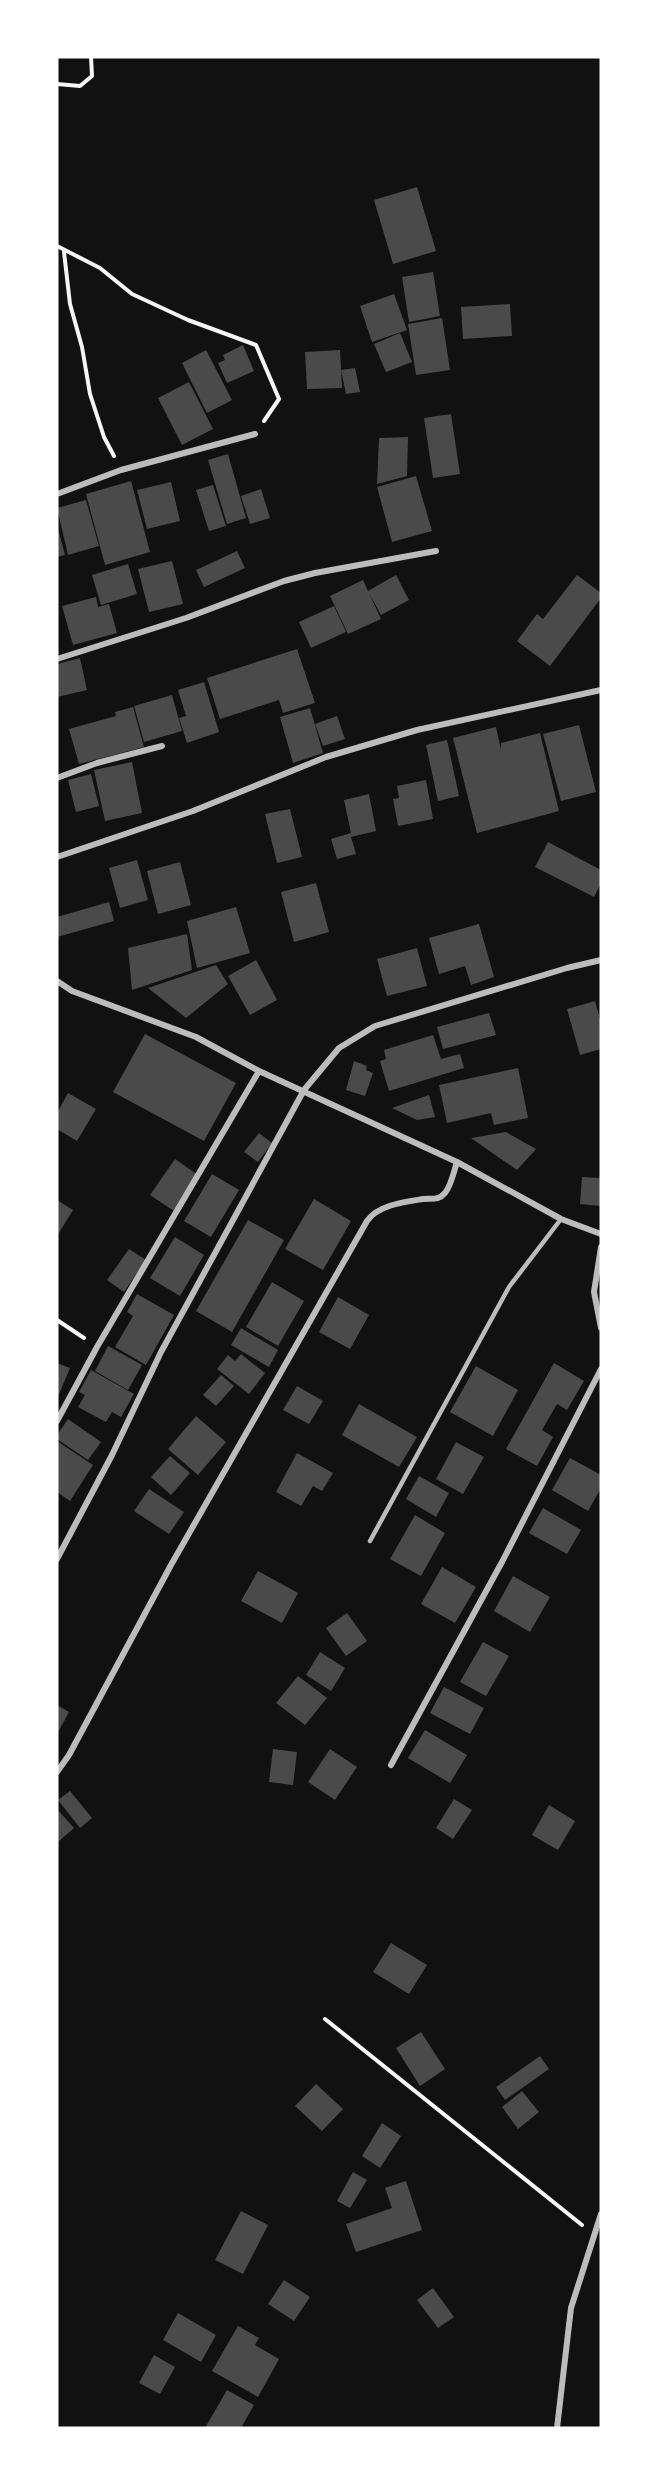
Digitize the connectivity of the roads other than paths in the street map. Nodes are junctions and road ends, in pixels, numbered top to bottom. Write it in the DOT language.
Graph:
graph roads {
  1 [pos="255,434"];
  2 [pos="57,494"];
  3 [pos="436,551"];
  4 [pos="57,658"];
  5 [pos="601,690"];
  6 [pos="162,746"];
  7 [pos="57,778"];
  8 [pos="57,857"];
  9 [pos="601,960"];
  10 [pos="57,981"];
  11 [pos="259,1071"];
  12 [pos="304,1090"];
  13 [pos="457,1162"];
  14 [pos="561,1219"];
  15 [pos="601,1234"];
  16 [pos="601,1247"];
  17 [pos="601,1328"];
  18 [pos="601,1369"];
  19 [pos="57,1421"];
  20 [pos="370,1541"];
  21 [pos="57,1559"];
  22 [pos="391,1765"];
  23 [pos="57,1772"];
  24 [pos="601,2214"];
  25 [pos="557,2428"];
  1 -- 2 [label="street"];
  3 -- 4 [label="street"];
  5 -- 8 [label="street"];
  6 -- 7 [label="street"];
  9 -- 12 [label="street"];
  10 -- 11 [label="street"];
  11 -- 12 [label="street"];
  11 -- 19 [label="street"];
  12 -- 13 [label="street"];
  12 -- 21 [label="street"];
  13 -- 14 [label="street"];
  13 -- 23 [label="street"];
  14 -- 15 [label="street"];
  14 -- 20 [label="lane"];
  16 -- 17 [label="street"];
  18 -- 22 [label="street"];
  24 -- 25 [label="street"];
}
